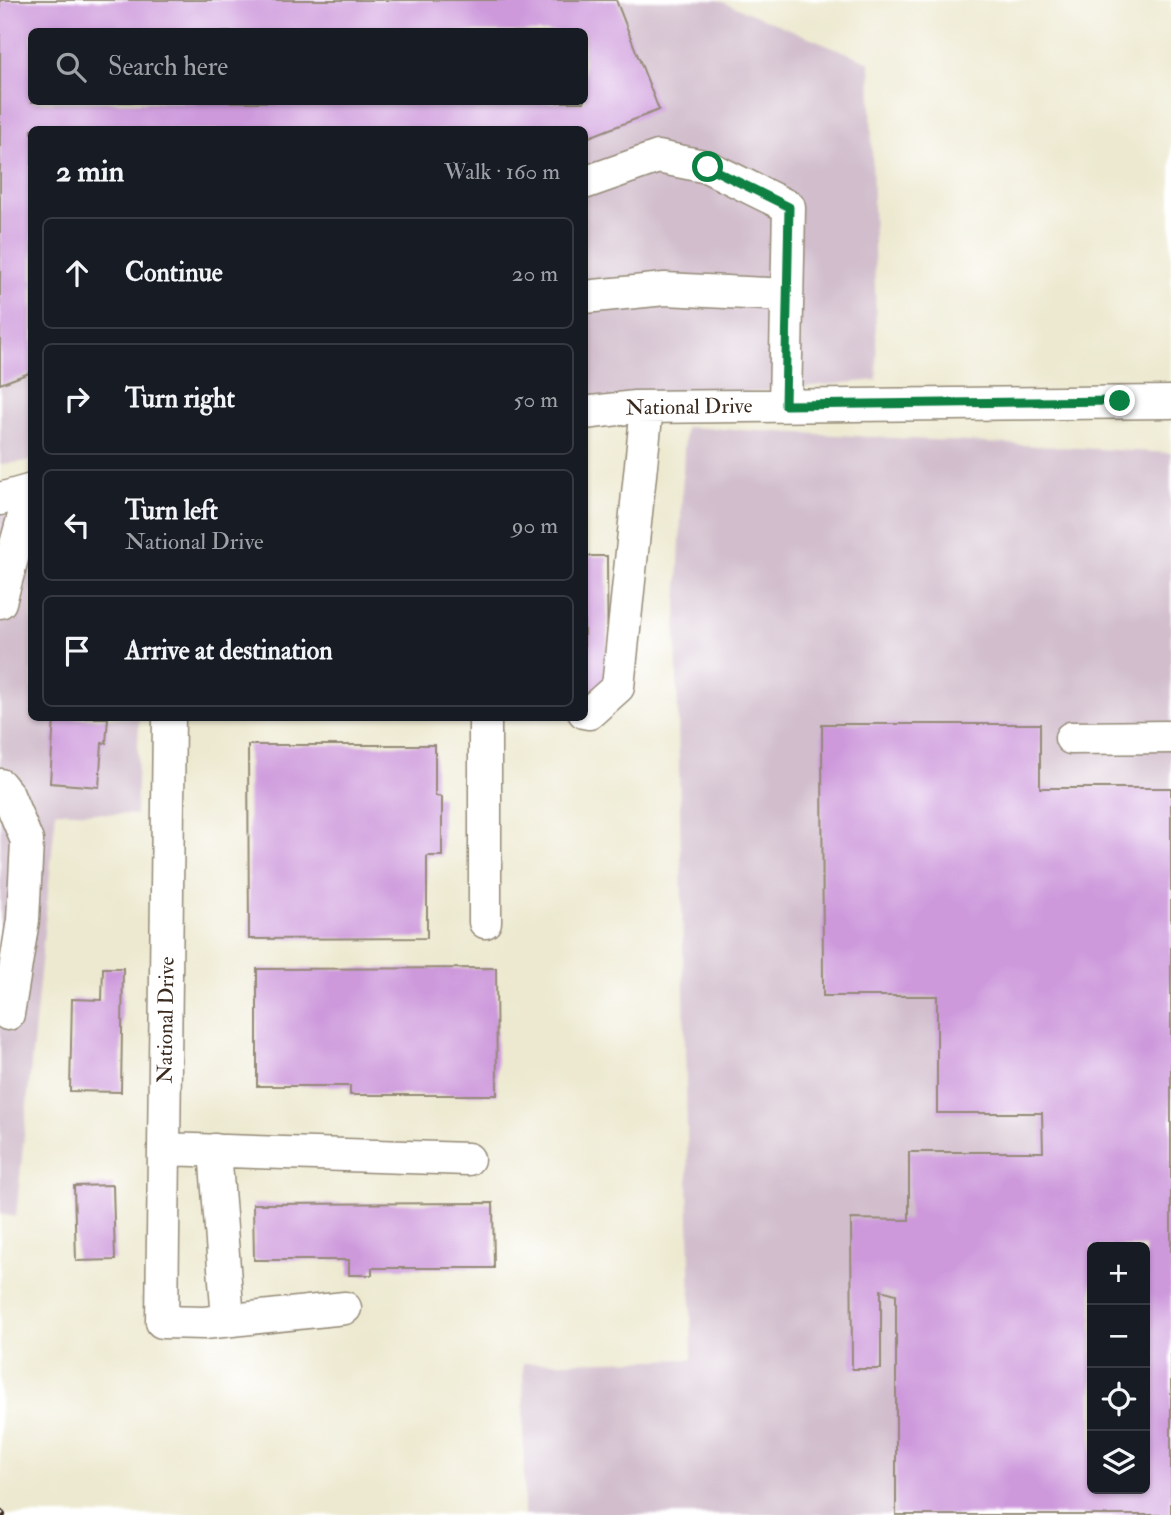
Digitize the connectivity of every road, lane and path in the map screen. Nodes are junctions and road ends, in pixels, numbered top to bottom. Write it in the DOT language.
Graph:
graph roads {
  1 [pos="588,182"];
  2 [pos="787,295"];
  3 [pos="588,298"];
  4 [pos="1171,402"];
  5 [pos="785,405"];
  6 [pos="646,407"];
  7 [pos="588,413"];
  8 [pos="28,491"];
  9 [pos="0,499"];
  10 [pos="28,501"];
  11 [pos="0,602"];
  12 [pos="588,713"];
  13 [pos="169,721"];
  14 [pos="485,721"];
  15 [pos="1171,737"];
  16 [pos="1071,738"];
  17 [pos="0,785"];
  18 [pos="485,922"];
  19 [pos="8,1014"];
  20 [pos="164,1149"];
  21 [pos="215,1150"];
  22 [pos="468,1159"];
  23 [pos="345,1308"];
  24 [pos="228,1320"];
  1 -- 2 [label="street"];
  2 -- 3 [label="street"];
  2 -- 5 [label="street"];
  4 -- 5 [label="street, National Drive"];
  5 -- 6 [label="street, National Drive"];
  6 -- 7 [label="street, National Drive"];
  6 -- 12 [label="street"];
  8 -- 9 [label="street"];
  10 -- 11 [label="street"];
  13 -- 20 [label="street, National Drive"];
  14 -- 18 [label="street"];
  15 -- 16 [label="street"];
  17 -- 19 [label="street"];
  20 -- 21 [label="street"];
  20 -- 24 [label="street, National Drive"];
  21 -- 22 [label="street"];
  21 -- 24 [label="street"];
  23 -- 24 [label="street"];
}
